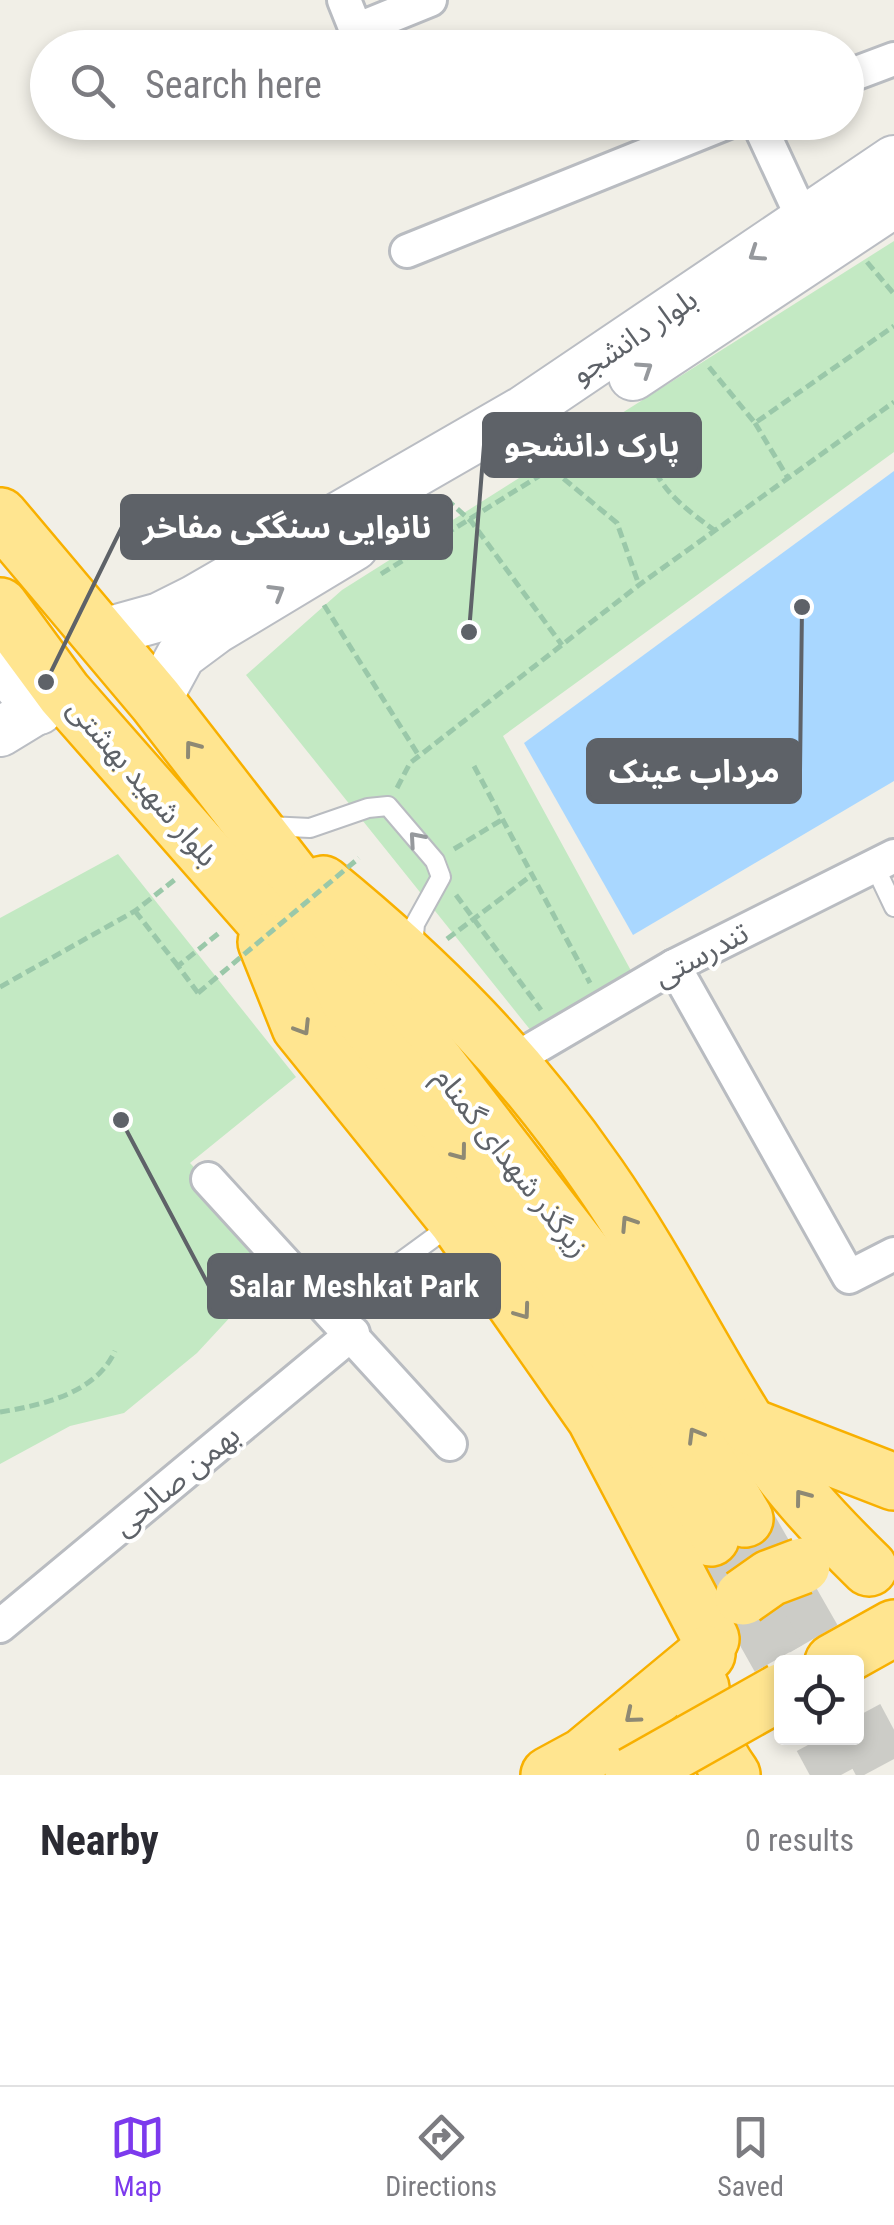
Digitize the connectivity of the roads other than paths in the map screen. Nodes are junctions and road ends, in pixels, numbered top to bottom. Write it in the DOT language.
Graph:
graph roads {
  1 [pos="430,0"];
  2 [pos="350,15"];
  3 [pos="894,59"];
  4 [pos="864,70"];
  5 [pos="683,140"];
  6 [pos="769,140"];
  7 [pos="894,160"];
  8 [pos="894,203"];
  9 [pos="407,251"];
  10 [pos="836,251"];
  11 [pos="564,402"];
  12 [pos="0,516"];
  13 [pos="0,550"];
  14 [pos="54,581"];
  15 [pos="0,606"];
  16 [pos="205,614"];
  17 [pos="99,634"];
  18 [pos="24,693"];
  19 [pos="156,701"];
  20 [pos="229,840"];
  21 [pos="884,860"];
  22 [pos="252,906"];
  23 [pos="894,907"];
  24 [pos="415,960"];
  25 [pos="674,966"];
  26 [pos="535,1047"];
  27 [pos="208,1179"];
  28 [pos="457,1221"];
  29 [pos="894,1254"];
  30 [pos="399,1262"];
  31 [pos="353,1333"];
  32 [pos="748,1426"];
  33 [pos="450,1444"];
  34 [pos="894,1482"];
  35 [pos="881,1574"];
  36 [pos="0,1626"];
  37 [pos="894,1628"];
  38 [pos="720,1630"];
  39 [pos="846,1655"];
  40 [pos="894,1671"];
  41 [pos="864,1688"];
  42 [pos="774,1695"];
  43 [pos="774,1739"];
  44 [pos="590,1770"];
  45 [pos="710,1775"];
  46 [pos="732,1775"];
  1 -- 2 [label="street"];
  3 -- 4 [label="street"];
  5 -- 9 [label="street"];
  6 -- 10 [label="street"];
  7 -- 10 [label="street, بلوار دانشجو"];
  8 -- 10 [label="street, بلوار دانشجو"];
  10 -- 11 [label="street, بلوار دانشجو, one-way"];
  11 -- 10 [label="street, بلوار دانشجو, one-way"];
  11 -- 16 [label="street, بلوار دانشجو"];
  16 -- 11 [label="street, بلوار دانشجو, one-way"];
  12 -- 14 [label="highway, بلوار شهید بهشتی"];
  13 -- 14 [label="highway"];
  14 -- 17 [label="highway, بلوار شهید بهشتی"];
  15 -- 18 [label="highway, بلوار شهید بهشتی"];
  16 -- 17 [label="street, بلوار دانشجو"];
  16 -- 19 [label="street, بلوار دانشجو"];
  17 -- 19 [label="highway, بلوار شهید بهشتی"];
  18 -- 20 [label="highway, بلوار شهید بهشتی"];
  20 -- 19 [label="highway, بلوار شهید بهشتی, one-way"];
  20 -- 22 [label="highway, بلوار شهید بهشتی"];
  22 -- 20 [label="highway, زیرگذر شهدای گمنام, one-way"];
  20 -- 24 [label="highway"];
  24 -- 20 [label="lane, one-way"];
  21 -- 23 [label="lane"];
  21 -- 25 [label="street, تندرستی"];
  22 -- 28 [label="highway, one-way"];
  24 -- 26 [label="highway"];
  25 -- 26 [label="street, تندرستی"];
  25 -- 29 [label="street"];
  32 -- 26 [label="highway, one-way"];
  27 -- 31 [label="street"];
  28 -- 30 [label="lane"];
  28 -- 38 [label="highway, one-way"];
  31 -- 33 [label="street"];
  31 -- 36 [label="street, بهمن صالحی"];
  32 -- 34 [label="highway"];
  35 -- 32 [label="highway, one-way"];
  35 -- 38 [label="highway, bridge"];
  37 -- 39 [label="highway"];
  38 -- 44 [label="highway, one-way"];
  38 -- 46 [label="highway"];
  40 -- 41 [label="highway"];
  42 -- 44 [label="highway, bridge"];
  43 -- 45 [label="highway"];
}
